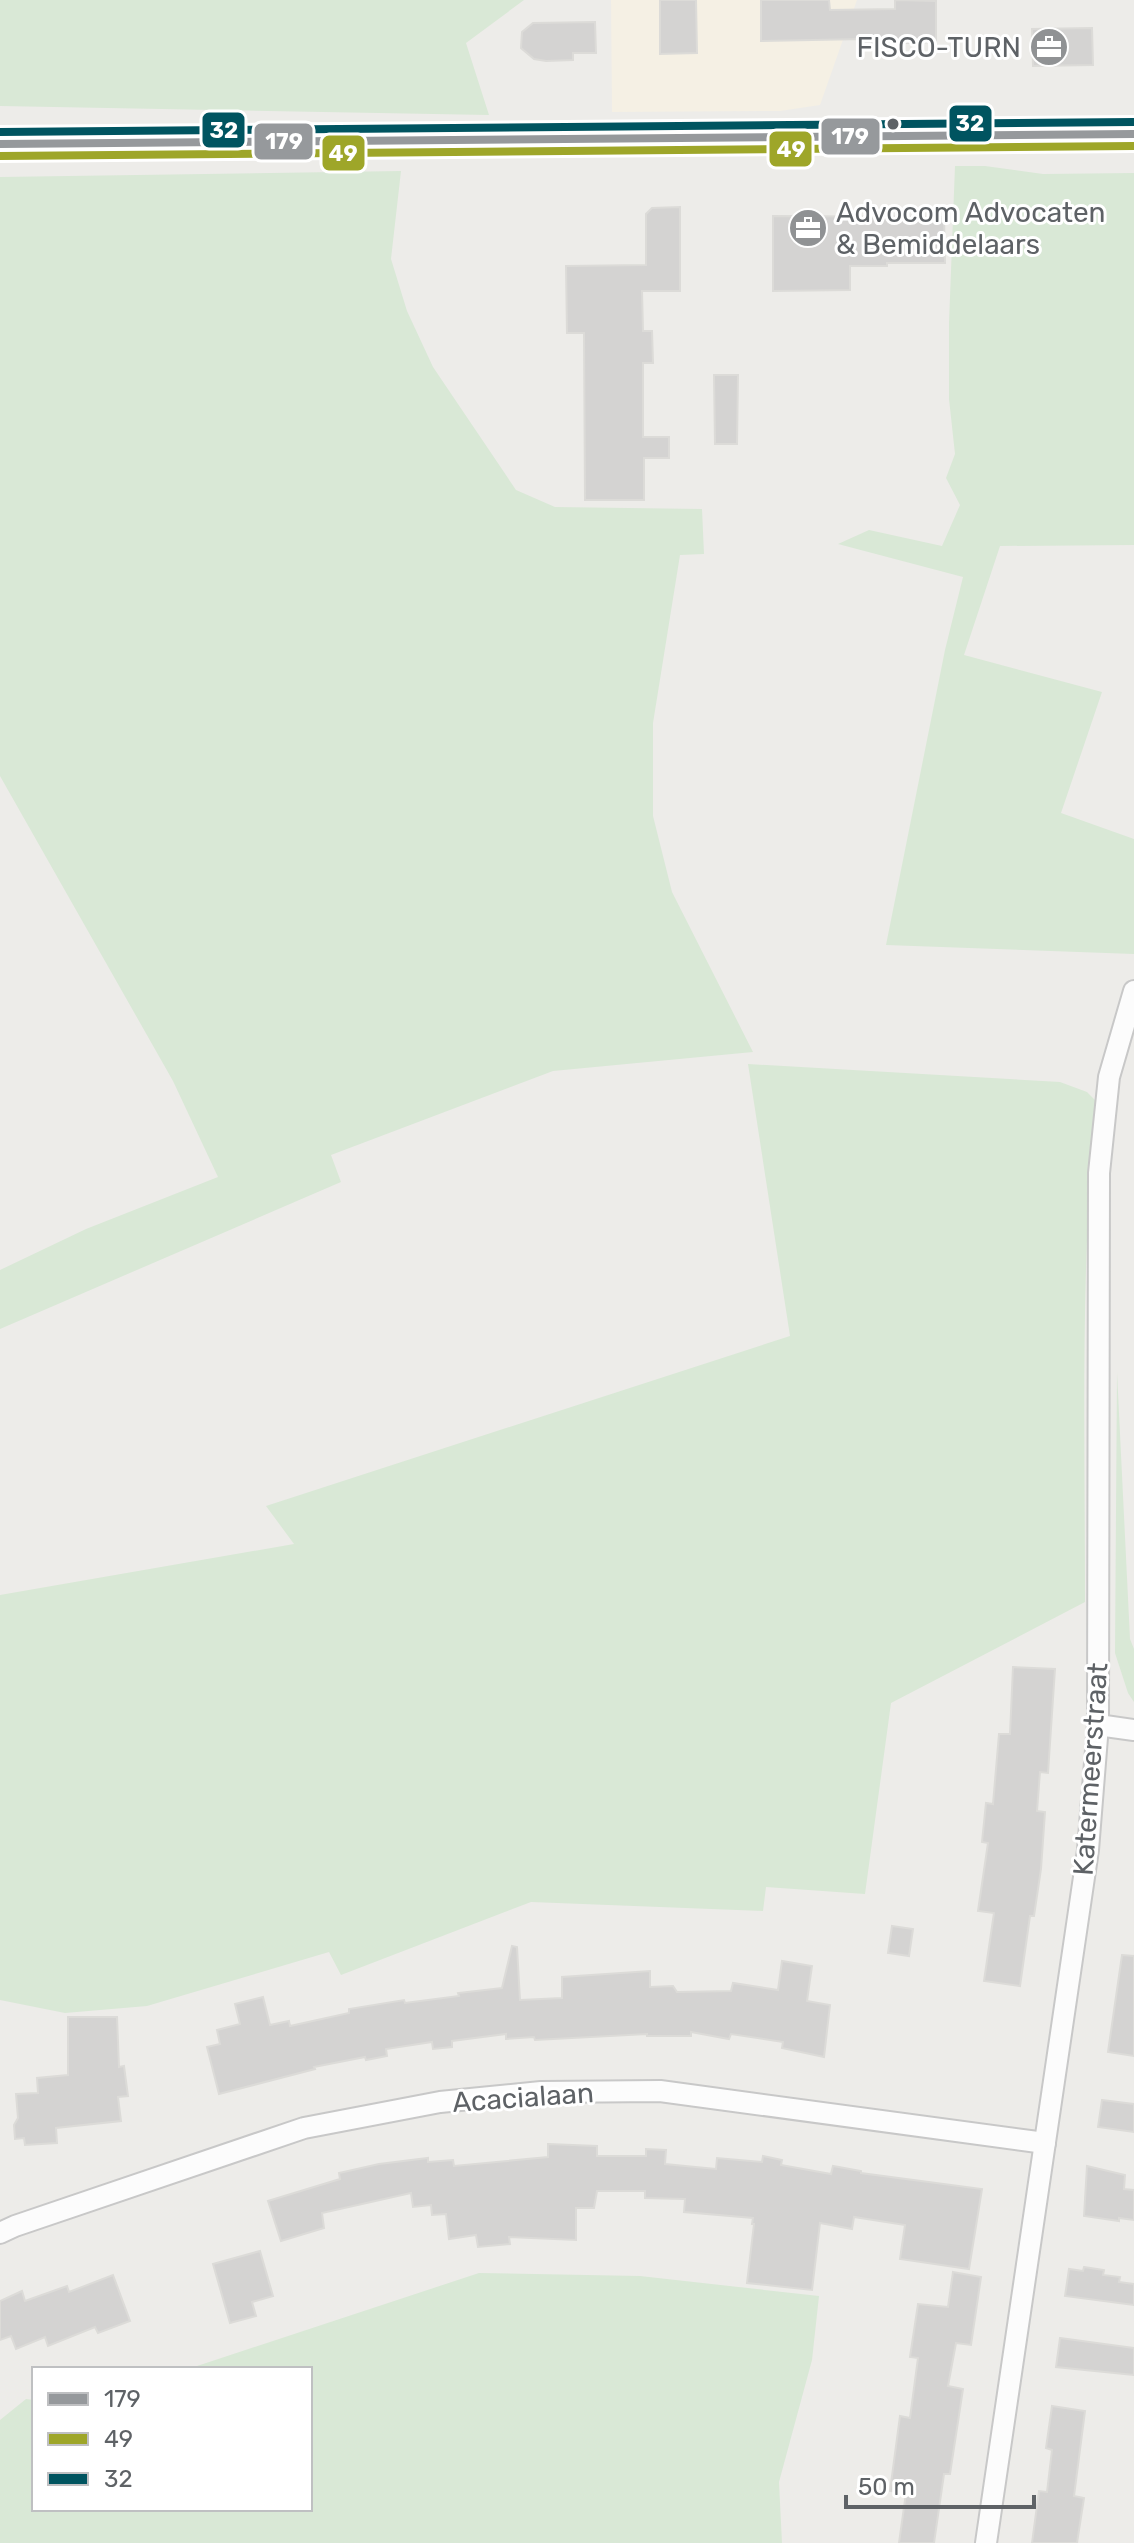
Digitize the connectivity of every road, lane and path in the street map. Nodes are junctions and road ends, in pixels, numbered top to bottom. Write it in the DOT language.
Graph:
graph roads {
  1 [pos="1134,134"];
  2 [pos="0,144"];
  3 [pos="1134,991"];
  4 [pos="1098,1725"];
  5 [pos="1134,1730"];
  6 [pos="1045,2143"];
  7 [pos="5,2227"];
  8 [pos="986,2543"];
  1 -- 2 [label="main road"];
  3 -- 4 [label="street, Katermeerstraat"];
  4 -- 5 [label="street"];
  4 -- 6 [label="street, Katermeerstraat"];
  6 -- 7 [label="street, Acacialaan"];
  6 -- 8 [label="street, Katermeerstraat"];
}
